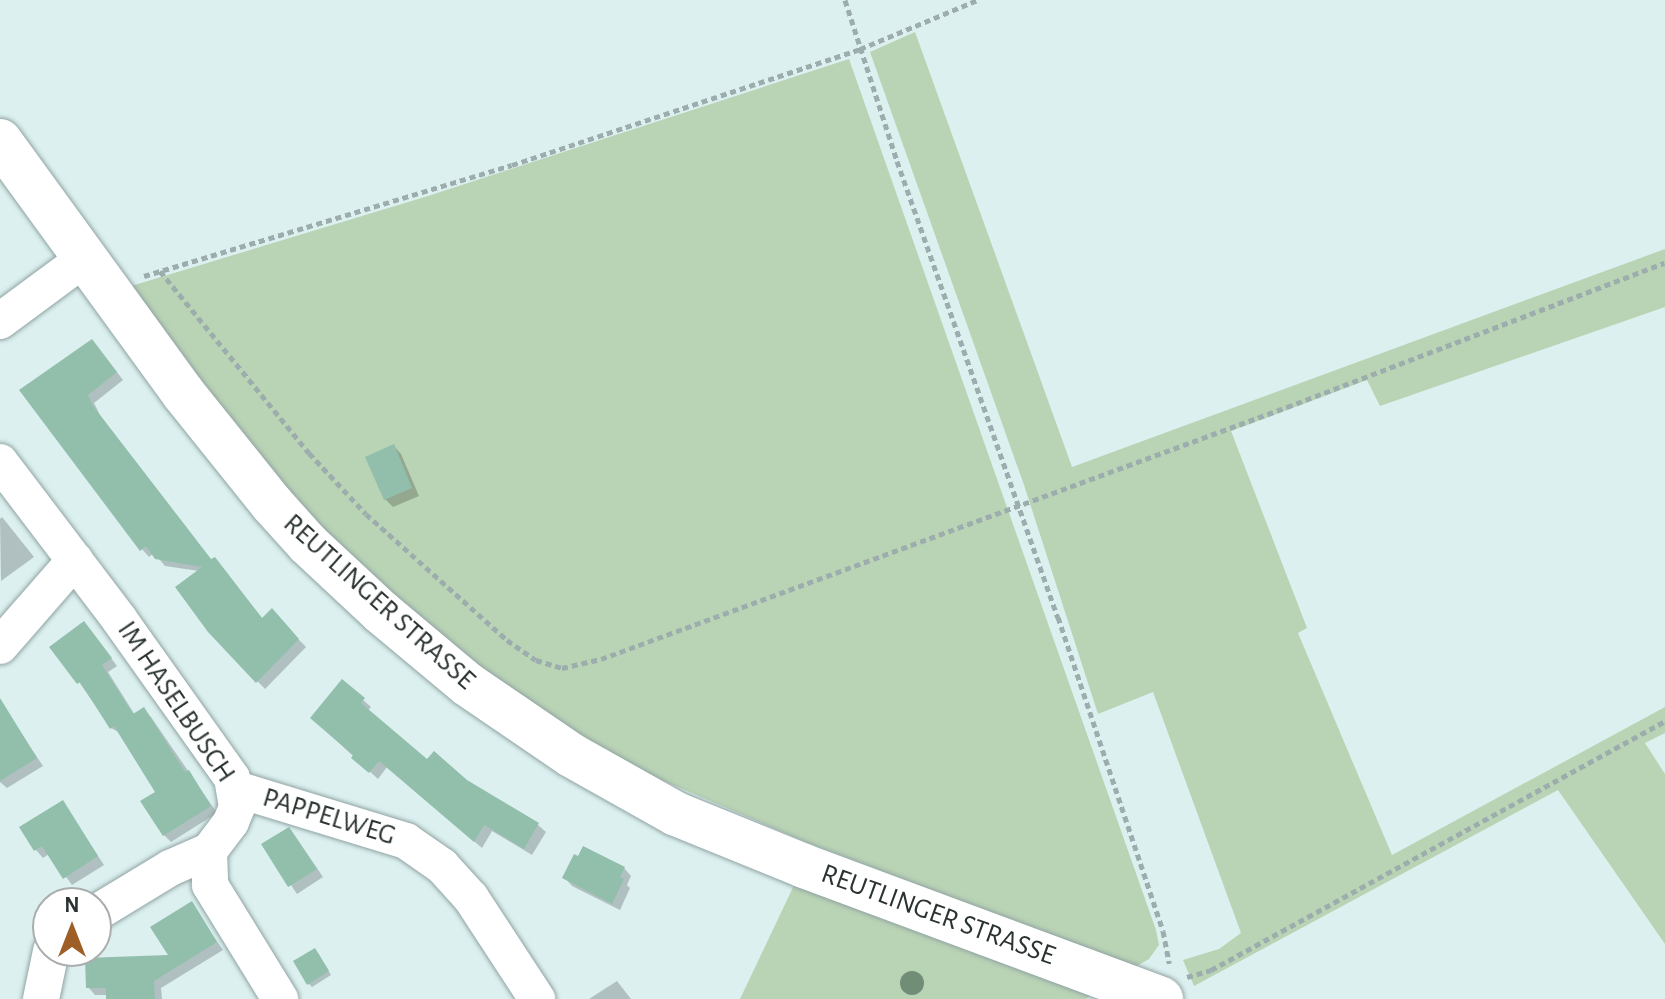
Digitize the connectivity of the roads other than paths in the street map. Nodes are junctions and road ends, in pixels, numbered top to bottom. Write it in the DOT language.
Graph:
graph roads {
  1 [pos="0,141"];
  2 [pos="96,273"];
  3 [pos="0,321"];
  4 [pos="0,462"];
  5 [pos="75,560"];
  6 [pos="0,646"];
  7 [pos="236,789"];
  8 [pos="209,851"];
  9 [pos="112,903"];
  10 [pos="48,967"];
  11 [pos="1157,987"];
  12 [pos="41,999"];
  13 [pos="280,999"];
  14 [pos="537,999"];
  1 -- 2 [label="street, REUTLINGER STRASSE"];
  2 -- 3 [label="street"];
  2 -- 11 [label="street, REUTLINGER STRASSE"];
  4 -- 5 [label="street, IM HASELBUSCH"];
  5 -- 6 [label="street"];
  5 -- 7 [label="street, IM HASELBUSCH"];
  7 -- 8 [label="street, IM HASELBUSCH"];
  7 -- 14 [label="street, PAPPELWEG"];
  8 -- 9 [label="street"];
  8 -- 13 [label="street"];
  10 -- 12 [label="street"];
}
